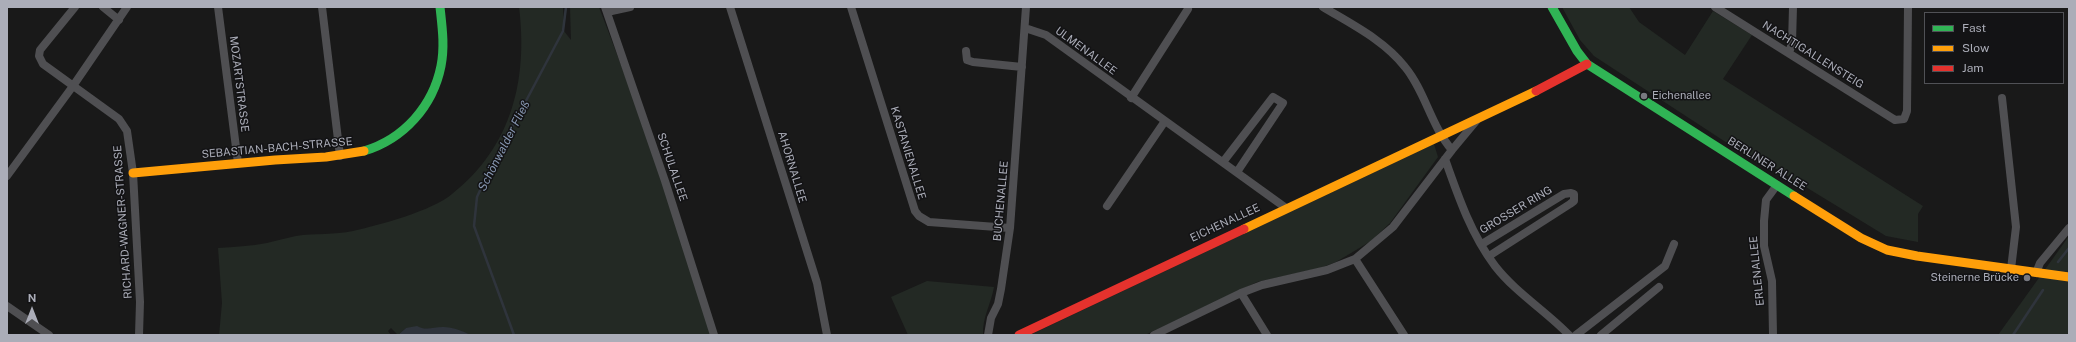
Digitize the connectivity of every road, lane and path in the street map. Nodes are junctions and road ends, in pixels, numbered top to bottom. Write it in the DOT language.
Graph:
graph roads {
  1 [pos="75,7"];
  2 [pos="103,7"];
  3 [pos="127,7"];
  4 [pos="218,7"];
  5 [pos="322,7"];
  6 [pos="440,7"];
  7 [pos="630,7"];
  8 [pos="730,7"];
  9 [pos="851,7"];
  10 [pos="1026,7"];
  11 [pos="1323,7"];
  12 [pos="1552,7"];
  13 [pos="1715,7"];
  14 [pos="1793,7"];
  15 [pos="1908,7"];
  16 [pos="1188,8"];
  17 [pos="606,10"];
  18 [pos="118,20"];
  19 [pos="1025,28"];
  20 [pos="966,51"];
  21 [pos="1789,53"];
  22 [pos="1587,64"];
  23 [pos="1022,67"];
  24 [pos="73,86"];
  25 [pos="1131,98"];
  26 [pos="2002,98"];
  27 [pos="1478,118"];
  28 [pos="1165,121"];
  29 [pos="1443,136"];
  30 [pos="1452,150"];
  31 [pos="340,156"];
  32 [pos="1445,159"];
  33 [pos="1222,162"];
  34 [pos="238,163"];
  35 [pos="1237,172"];
  36 [pos="133,173"];
  37 [pos="7,176"];
  38 [pos="1777,185"];
  39 [pos="1107,206"];
  40 [pos="1286,208"];
  41 [pos="1010,228"];
  42 [pos="2069,228"];
  43 [pos="1482,244"];
  44 [pos="1674,244"];
  45 [pos="1489,256"];
  46 [pos="1355,258"];
  47 [pos="2010,269"];
  48 [pos="2036,273"];
  49 [pos="2069,278"];
  50 [pos="1659,287"];
  51 [pos="1241,293"];
  52 [pos="7,306"];
  53 [pos="49,335"];
  54 [pos="139,335"];
  55 [pos="714,335"];
  56 [pos="827,335"];
  57 [pos="988,335"];
  58 [pos="1018,335"];
  59 [pos="1154,335"];
  60 [pos="1268,335"];
  61 [pos="1404,335"];
  62 [pos="1569,335"];
  63 [pos="1576,335"];
  64 [pos="1601,335"];
  65 [pos="1773,335"];
  1 -- 24 [label="street, RICHARD-WAGNER-STRASSE"];
  2 -- 18 [label="street"];
  3 -- 18 [label="street"];
  4 -- 34 [label="street, MOZARTSTRASSE"];
  5 -- 31 [label="street"];
  6 -- 31 [label="street, SEBASTIAN-BACH-STRASSE"];
  7 -- 17 [label="street"];
  8 -- 56 [label="street, AHORNALLEE"];
  9 -- 41 [label="street, KASTANIENALLEE"];
  10 -- 19 [label="street, BUCHENALLEE"];
  11 -- 29 [label="street"];
  12 -- 22 [label="street, BERLINER ALLEE"];
  13 -- 21 [label="street, NACHTIGALLENSTEIG"];
  14 -- 21 [label="street"];
  15 -- 21 [label="street, NACHTIGALLENSTEIG"];
  16 -- 25 [label="street"];
  17 -- 55 [label="street, SCHULALLEE"];
  18 -- 24 [label="street"];
  19 -- 23 [label="street, BUCHENALLEE"];
  19 -- 25 [label="street, ULMENALLEE"];
  20 -- 23 [label="street"];
  22 -- 27 [label="street, EICHENALLEE"];
  22 -- 38 [label="street, BERLINER ALLEE"];
  23 -- 41 [label="street, BUCHENALLEE"];
  24 -- 36 [label="street, RICHARD-WAGNER-STRASSE"];
  24 -- 37 [label="street"];
  25 -- 28 [label="street, ULMENALLEE"];
  26 -- 47 [label="street"];
  27 -- 29 [label="street, EICHENALLEE"];
  27 -- 30 [label="street, EICHENALLEE"];
  28 -- 33 [label="street, ULMENALLEE"];
  28 -- 39 [label="street"];
  29 -- 30 [label="street"];
  29 -- 40 [label="street, EICHENALLEE"];
  30 -- 32 [label="street, EICHENALLEE"];
  31 -- 34 [label="street, SEBASTIAN-BACH-STRASSE"];
  32 -- 43 [label="street, GROSSER RING"];
  32 -- 46 [label="street, EICHENALLEE"];
  33 -- 35 [label="street, ULMENALLEE"];
  33 -- 35 [label="street"];
  34 -- 36 [label="street, SEBASTIAN-BACH-STRASSE"];
  35 -- 40 [label="street, ULMENALLEE"];
  36 -- 54 [label="street, RICHARD-WAGNER-STRASSE"];
  38 -- 47 [label="street, BERLINER ALLEE"];
  38 -- 65 [label="street, ERLENALLEE"];
  40 -- 58 [label="street, EICHENALLEE"];
  41 -- 57 [label="street, BUCHENALLEE"];
  42 -- 48 [label="street"];
  43 -- 45 [label="street, GROSSER RING"];
  43 -- 45 [label="street, GROSSER RING"];
  44 -- 63 [label="street"];
  45 -- 62 [label="street, GROSSER RING"];
  46 -- 51 [label="street, EICHENALLEE"];
  46 -- 61 [label="street"];
  47 -- 48 [label="street, BERLINER ALLEE"];
  48 -- 49 [label="street, BERLINER ALLEE"];
  50 -- 64 [label="street"];
  51 -- 59 [label="street, EICHENALLEE"];
  51 -- 60 [label="street"];
  52 -- 53 [label="street"];
}
